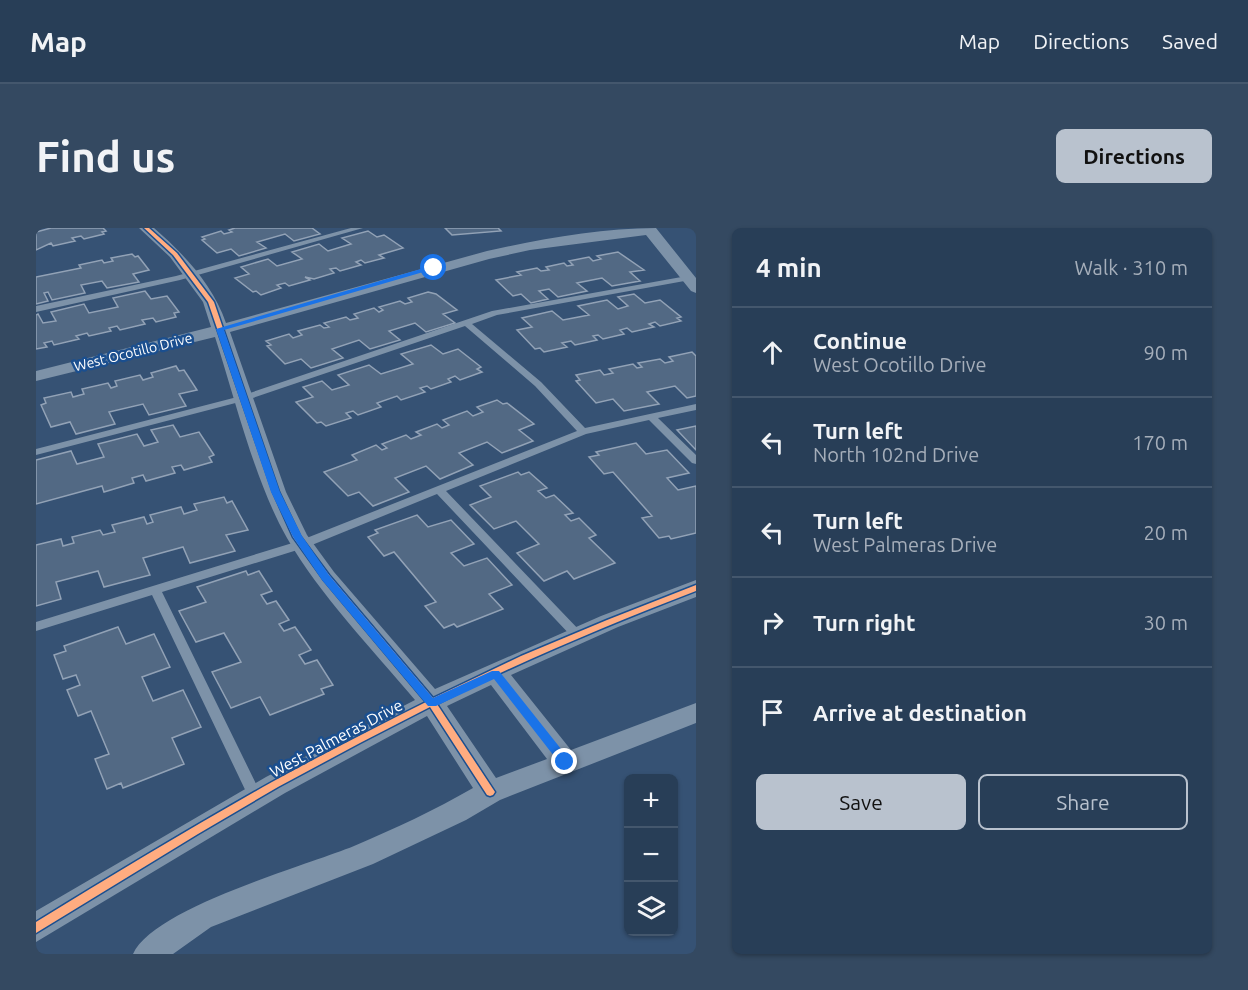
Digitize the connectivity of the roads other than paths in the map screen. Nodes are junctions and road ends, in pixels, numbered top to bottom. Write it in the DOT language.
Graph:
graph roads {
  1 [pos="146,228"];
  2 [pos="359,228"];
  3 [pos="649,229"];
  4 [pos="193,274"];
  5 [pos="691,278"];
  6 [pos="36,309"];
  7 [pos="466,323"];
  8 [pos="220,329"];
  9 [pos="36,376"];
  10 [pos="244,398"];
  11 [pos="696,407"];
  12 [pos="651,417"];
  13 [pos="583,432"];
  14 [pos="36,452"];
  15 [pos="696,461"];
  16 [pos="440,490"];
  17 [pos="303,544"];
  18 [pos="696,588"];
  19 [pos="155,590"];
  20 [pos="36,627"];
  21 [pos="578,636"];
  22 [pos="496,674"];
  23 [pos="432,703"];
  24 [pos="696,713"];
  25 [pos="565,762"];
  26 [pos="490,792"];
  27 [pos="255,796"];
  28 [pos="36,928"];
  29 [pos="148,954"];
  1 -- 4 [label="street"];
  2 -- 4 [label="lane"];
  3 -- 5 [label="street"];
  3 -- 8 [label="street, West Ocotillo Drive"];
  4 -- 6 [label="lane"];
  4 -- 8 [label="street"];
  5 -- 7 [label="lane"];
  7 -- 10 [label="lane"];
  7 -- 13 [label="lane"];
  8 -- 9 [label="street, West Ocotillo Drive"];
  8 -- 10 [label="street"];
  10 -- 14 [label="lane"];
  10 -- 17 [label="street"];
  11 -- 12 [label="lane"];
  12 -- 13 [label="lane"];
  12 -- 15 [label="lane"];
  13 -- 16 [label="lane"];
  16 -- 17 [label="lane"];
  16 -- 21 [label="lane"];
  17 -- 19 [label="lane"];
  17 -- 23 [label="street"];
  18 -- 21 [label="street, West Palmeras Drive"];
  19 -- 20 [label="lane"];
  19 -- 27 [label="lane"];
  21 -- 22 [label="street, West Palmeras Drive"];
  22 -- 23 [label="street, West Palmeras Drive"];
  22 -- 25 [label="street"];
  23 -- 26 [label="street"];
  23 -- 27 [label="street, West Palmeras Drive"];
  24 -- 25 [label="street"];
  25 -- 26 [label="street"];
  26 -- 29 [label="street"];
  27 -- 28 [label="street, West Palmeras Drive"];
}
